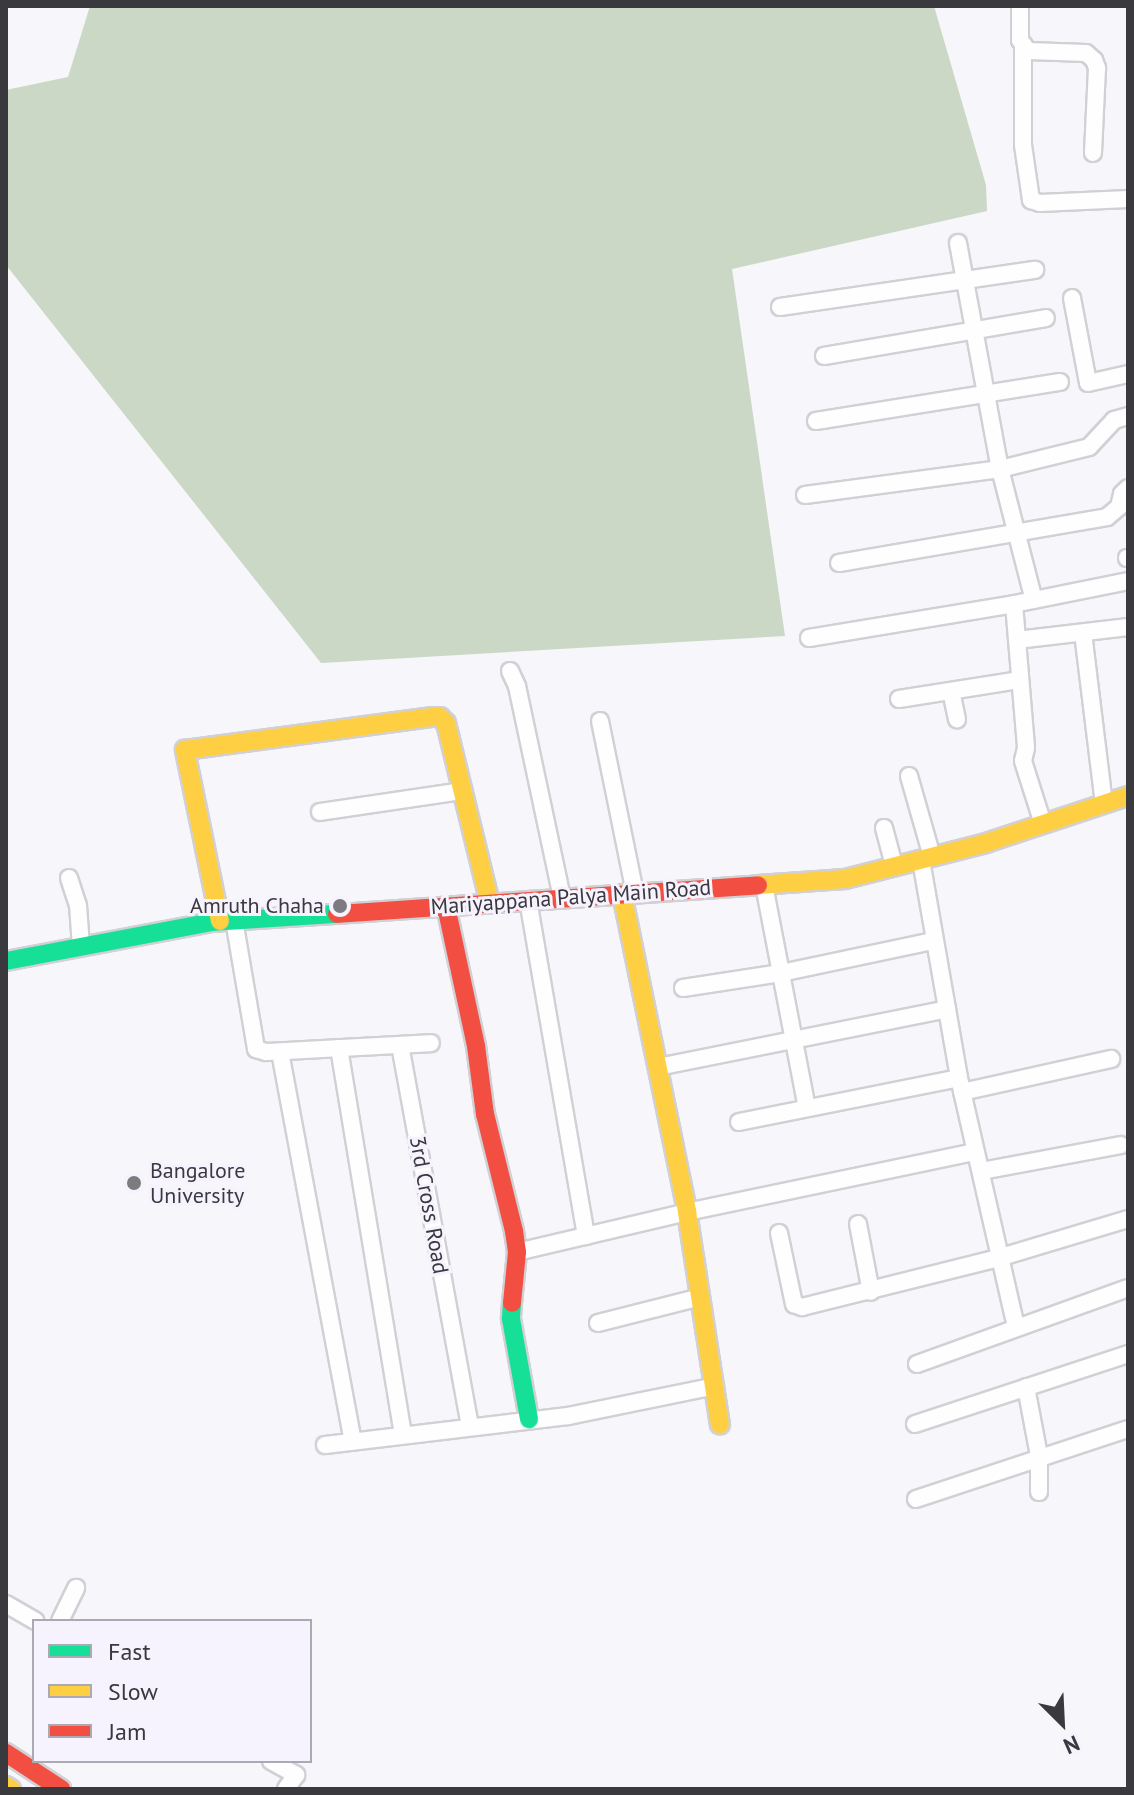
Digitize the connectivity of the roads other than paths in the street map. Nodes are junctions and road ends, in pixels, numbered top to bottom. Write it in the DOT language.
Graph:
graph roads {
  1 [pos="1020,6"];
  2 [pos="1023,47"];
  3 [pos="1093,153"];
  4 [pos="1128,199"];
  5 [pos="958,243"];
  6 [pos="1035,270"];
  7 [pos="965,283"];
  8 [pos="1072,298"];
  9 [pos="780,307"];
  10 [pos="1046,318"];
  11 [pos="977,332"];
  12 [pos="824,356"];
  13 [pos="1128,374"];
  14 [pos="1060,382"];
  15 [pos="986,393"];
  16 [pos="1128,416"];
  17 [pos="816,421"];
  18 [pos="1000,469"];
  19 [pos="1128,488"];
  20 [pos="805,495"];
  21 [pos="1018,533"];
  22 [pos="839,563"];
  23 [pos="1128,581"];
  24 [pos="1034,600"];
  25 [pos="1014,604"];
  26 [pos="1128,627"];
  27 [pos="1083,633"];
  28 [pos="809,638"];
  29 [pos="1017,640"];
  30 [pos="510,671"];
  31 [pos="1019,680"];
  32 [pos="951,691"];
  33 [pos="899,699"];
  34 [pos="957,719"];
  35 [pos="600,721"];
  36 [pos="909,776"];
  37 [pos="463,791"];
  38 [pos="1128,796"];
  39 [pos="1104,804"];
  40 [pos="320,812"];
  41 [pos="1043,824"];
  42 [pos="884,828"];
  43 [pos="926,858"];
  44 [pos="894,866"];
  45 [pos="69,878"];
  46 [pos="764,885"];
  47 [pos="628,894"];
  48 [pos="562,898"];
  49 [pos="528,900"];
  50 [pos="490,903"];
  51 [pos="446,906"];
  52 [pos="227,921"];
  53 [pos="933,941"];
  54 [pos="81,947"];
  55 [pos="6,961"];
  56 [pos="781,973"];
  57 [pos="683,988"];
  58 [pos="947,1009"];
  59 [pos="793,1039"];
  60 [pos="431,1043"];
  61 [pos="400,1045"];
  62 [pos="339,1048"];
  63 [pos="280,1052"];
  64 [pos="1111,1059"];
  65 [pos="658,1067"];
  66 [pos="960,1085"];
  67 [pos="807,1108"];
  68 [pos="739,1122"];
  69 [pos="1121,1145"];
  70 [pos="975,1152"];
  71 [pos="982,1171"];
  72 [pos="687,1212"];
  73 [pos="1128,1219"];
  74 [pos="858,1224"];
  75 [pos="779,1233"];
  76 [pos="586,1236"];
  77 [pos="517,1252"];
  78 [pos="998,1258"];
  79 [pos="1128,1288"];
  80 [pos="871,1292"];
  81 [pos="701,1297"];
  82 [pos="598,1323"];
  83 [pos="1016,1326"];
  84 [pos="1128,1354"];
  85 [pos="917,1364"];
  86 [pos="715,1386"];
  87 [pos="1026,1387"];
  88 [pos="529,1419"];
  89 [pos="720,1424"];
  90 [pos="915,1424"];
  91 [pos="470,1425"];
  92 [pos="1128,1429"];
  93 [pos="403,1435"];
  94 [pos="353,1441"];
  95 [pos="325,1445"];
  96 [pos="1039,1456"];
  97 [pos="1039,1492"];
  98 [pos="916,1499"];
  99 [pos="76,1588"];
  100 [pos="6,1604"];
  101 [pos="32,1619"];
  102 [pos="61,1619"];
  103 [pos="6,1753"];
  104 [pos="275,1763"];
  105 [pos="61,1789"];
  106 [pos="286,1789"];
  1 -- 2 [label="street"];
  2 -- 3 [label="street"];
  2 -- 4 [label="street"];
  5 -- 7 [label="street"];
  6 -- 7 [label="street"];
  7 -- 9 [label="street"];
  7 -- 11 [label="street"];
  8 -- 13 [label="street"];
  10 -- 11 [label="street"];
  11 -- 12 [label="street"];
  11 -- 15 [label="street"];
  14 -- 15 [label="street"];
  15 -- 17 [label="street"];
  15 -- 18 [label="street"];
  16 -- 18 [label="street"];
  18 -- 20 [label="street"];
  18 -- 21 [label="street"];
  19 -- 21 [label="street"];
  21 -- 22 [label="street"];
  21 -- 24 [label="street"];
  23 -- 24 [label="street"];
  24 -- 25 [label="street"];
  25 -- 28 [label="street"];
  25 -- 29 [label="street"];
  26 -- 27 [label="street"];
  27 -- 29 [label="street"];
  27 -- 39 [label="street"];
  29 -- 31 [label="street"];
  30 -- 48 [label="street"];
  31 -- 32 [label="street"];
  31 -- 41 [label="street"];
  32 -- 33 [label="street"];
  32 -- 34 [label="street"];
  35 -- 47 [label="street"];
  36 -- 43 [label="street"];
  37 -- 40 [label="street"];
  37 -- 50 [label="street"];
  37 -- 52 [label="street"];
  38 -- 39 [label="street, Mariyappana Palya Main Road"];
  39 -- 41 [label="street, Mariyappana Palya Main Road"];
  41 -- 43 [label="street, Mariyappana Palya Main Road"];
  42 -- 44 [label="street"];
  43 -- 44 [label="street, Mariyappana Palya Main Road"];
  43 -- 53 [label="street"];
  44 -- 46 [label="street, Mariyappana Palya Main Road"];
  45 -- 54 [label="street"];
  46 -- 47 [label="street, Mariyappana Palya Main Road"];
  46 -- 56 [label="street"];
  47 -- 48 [label="street, Mariyappana Palya Main Road"];
  47 -- 65 [label="street"];
  48 -- 49 [label="street, Mariyappana Palya Main Road"];
  49 -- 50 [label="street, Mariyappana Palya Main Road"];
  49 -- 76 [label="street"];
  50 -- 51 [label="street, Mariyappana Palya Main Road"];
  51 -- 52 [label="street, Mariyappana Palya Main Road"];
  51 -- 77 [label="street"];
  52 -- 54 [label="street, Mariyappana Palya Main Road"];
  52 -- 63 [label="street"];
  53 -- 56 [label="street"];
  53 -- 58 [label="street"];
  54 -- 55 [label="street, Mariyappana Palya Main Road"];
  56 -- 57 [label="street"];
  56 -- 59 [label="street"];
  58 -- 59 [label="street"];
  58 -- 66 [label="street"];
  59 -- 65 [label="street"];
  59 -- 67 [label="street"];
  60 -- 61 [label="street"];
  61 -- 62 [label="street"];
  61 -- 91 [label="street, 3rd Cross Road"];
  62 -- 63 [label="street"];
  62 -- 93 [label="street"];
  63 -- 94 [label="street"];
  64 -- 66 [label="street"];
  65 -- 72 [label="street"];
  66 -- 67 [label="street"];
  66 -- 70 [label="street"];
  67 -- 68 [label="street"];
  69 -- 71 [label="street"];
  70 -- 71 [label="street"];
  70 -- 72 [label="street"];
  71 -- 78 [label="street"];
  72 -- 76 [label="street"];
  72 -- 81 [label="street"];
  73 -- 78 [label="street"];
  74 -- 80 [label="street"];
  75 -- 80 [label="street"];
  76 -- 77 [label="street"];
  77 -- 88 [label="street"];
  78 -- 80 [label="street"];
  78 -- 83 [label="street"];
  79 -- 83 [label="street"];
  81 -- 82 [label="street"];
  81 -- 86 [label="street"];
  83 -- 85 [label="street"];
  84 -- 87 [label="street"];
  86 -- 88 [label="street"];
  86 -- 89 [label="street"];
  87 -- 90 [label="street"];
  87 -- 96 [label="street"];
  88 -- 91 [label="street"];
  91 -- 93 [label="street"];
  92 -- 96 [label="street"];
  93 -- 94 [label="street"];
  94 -- 95 [label="street"];
  96 -- 97 [label="street"];
  96 -- 98 [label="street"];
  99 -- 102 [label="street"];
  100 -- 101 [label="street"];
  103 -- 105 [label="street"];
  104 -- 106 [label="street"];
}
